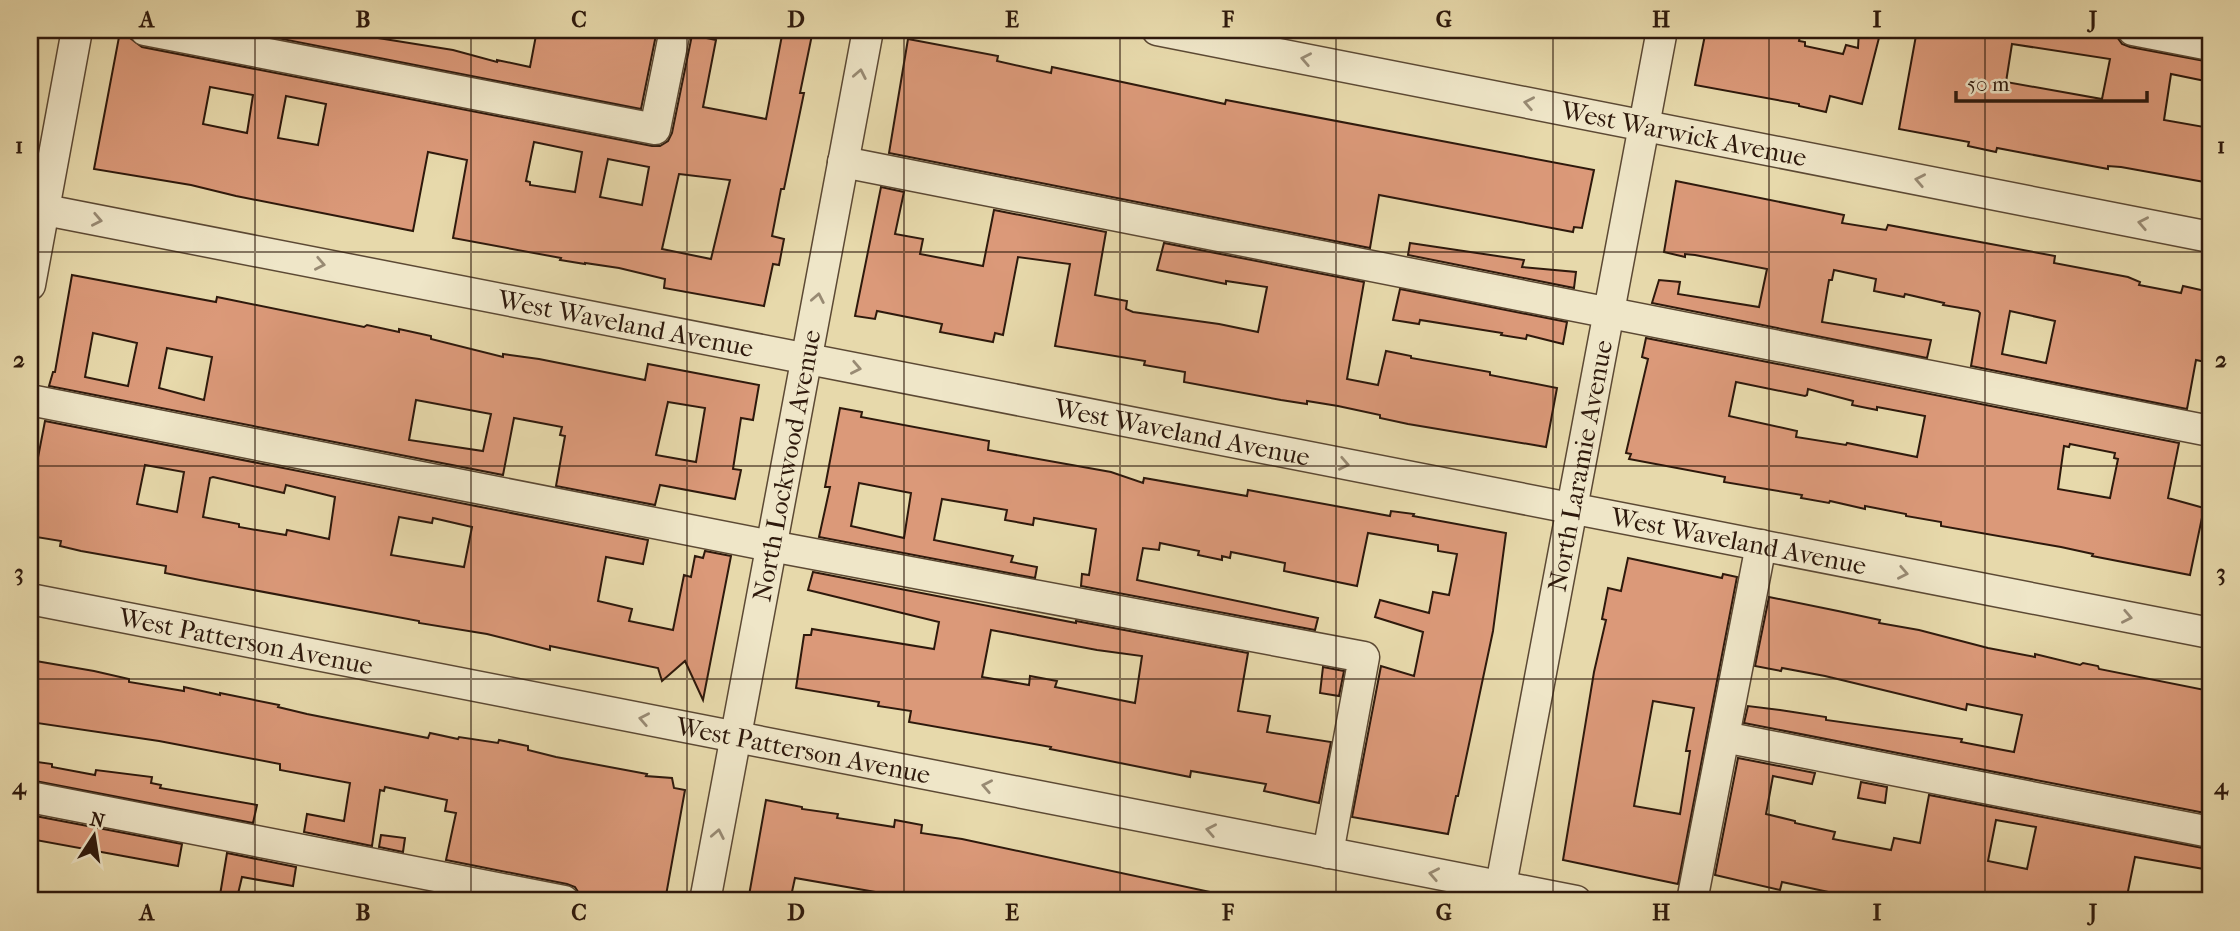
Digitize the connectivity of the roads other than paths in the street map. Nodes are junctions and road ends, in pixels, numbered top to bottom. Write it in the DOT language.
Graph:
graph roads {
  1 [pos="77,30"];
  2 [pos="145,30"];
  3 [pos="674,30"];
  4 [pos="868,30"];
  5 [pos="1157,30"];
  6 [pos="1662,30"];
  7 [pos="2133,30"];
  8 [pos="2210,45"];
  9 [pos="1644,125"];
  10 [pos="843,162"];
  11 [pos="37,208"];
  12 [pos="2210,236"];
  13 [pos="30,285"];
  14 [pos="1609,313"];
  15 [pos="807,359"];
  16 [pos="30,400"];
  17 [pos="2210,431"];
  18 [pos="1572,509"];
  19 [pos="1761,545"];
  20 [pos="771,546"];
  21 [pos="30,599"];
  22 [pos="2210,633"];
  23 [pos="736,737"];
  24 [pos="1724,737"];
  25 [pos="30,797"];
  26 [pos="2210,832"];
  27 [pos="1328,853"];
  28 [pos="1499,894"];
  29 [pos="564,901"];
  30 [pos="705,901"];
  31 [pos="1576,901"];
  32 [pos="1692,901"];
  1 -- 11 [label="street"];
  2 -- 3 [label="street"];
  10 -- 4 [label="street, North Lockwood Avenue, one-way"];
  9 -- 5 [label="street, West Warwick Avenue, one-way"];
  6 -- 9 [label="street, North Laramie Avenue"];
  7 -- 8 [label="street"];
  12 -- 9 [label="street, West Warwick Avenue, one-way"];
  9 -- 14 [label="street, North Laramie Avenue"];
  10 -- 14 [label="street"];
  15 -- 10 [label="street, North Lockwood Avenue, one-way"];
  11 -- 13 [label="street"];
  11 -- 15 [label="street, West Waveland Avenue, one-way"];
  14 -- 17 [label="street"];
  14 -- 18 [label="street, North Laramie Avenue"];
  15 -- 18 [label="street, West Waveland Avenue, one-way"];
  15 -- 20 [label="street, North Lockwood Avenue"];
  16 -- 20 [label="street"];
  18 -- 19 [label="street, West Waveland Avenue"];
  18 -- 28 [label="street, North Laramie Avenue"];
  19 -- 22 [label="street, West Waveland Avenue, one-way"];
  19 -- 24 [label="street"];
  20 -- 23 [label="street, North Lockwood Avenue"];
  20 -- 27 [label="street"];
  23 -- 21 [label="street, West Patterson Avenue, one-way"];
  27 -- 23 [label="street, West Patterson Avenue, one-way"];
  30 -- 23 [label="street, North Lockwood Avenue, one-way"];
  24 -- 26 [label="street"];
  24 -- 32 [label="street"];
  25 -- 29 [label="street"];
  28 -- 27 [label="street, West Patterson Avenue, one-way"];
  28 -- 31 [label="street, West Patterson Avenue"];
}
